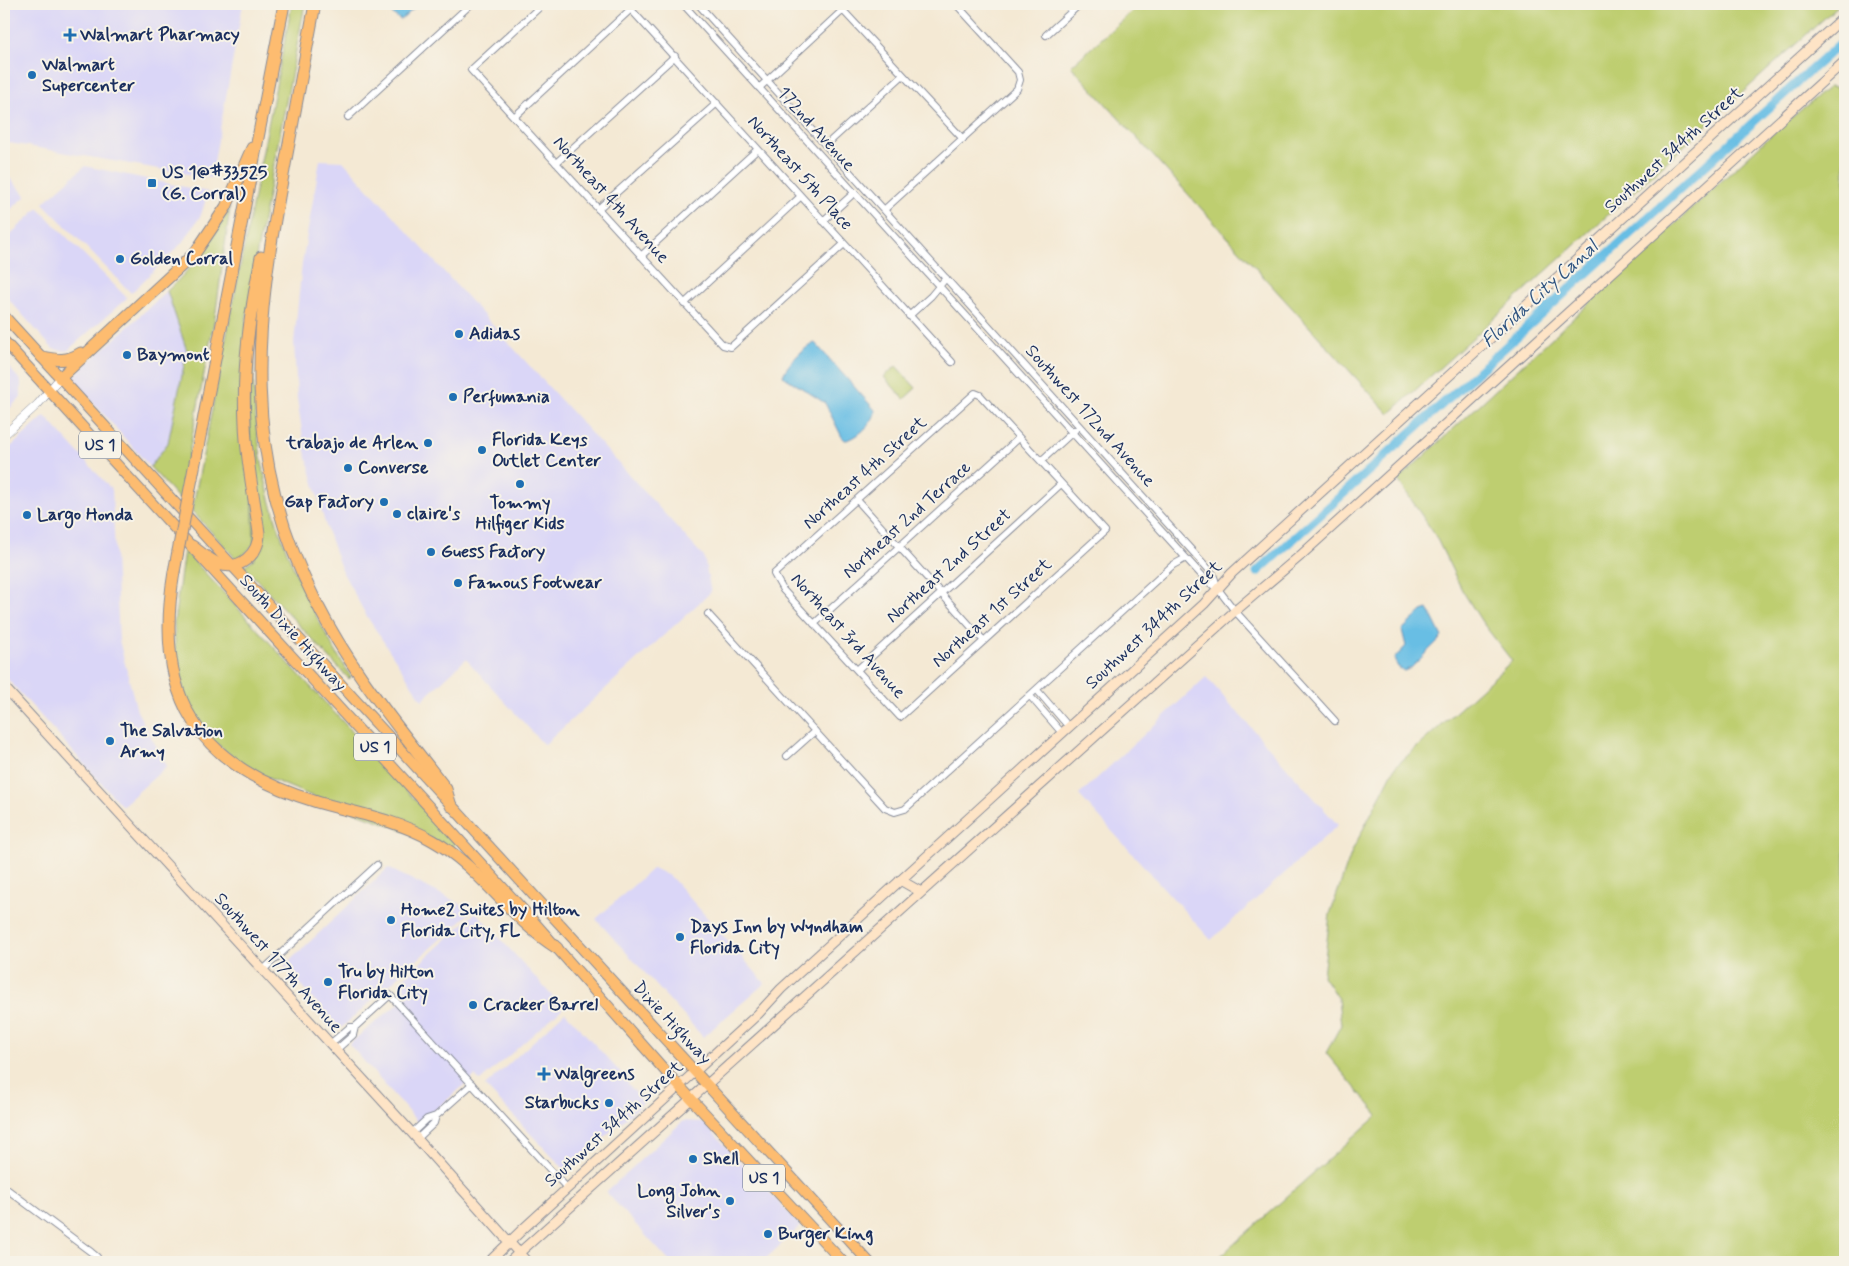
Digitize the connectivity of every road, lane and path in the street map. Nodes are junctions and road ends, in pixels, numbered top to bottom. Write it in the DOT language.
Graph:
graph roads {
  1 [pos="284,4"];
  2 [pos="315,4"];
  3 [pos="471,4"];
  4 [pos="543,4"];
  5 [pos="626,4"];
  6 [pos="683,4"];
  7 [pos="698,4"];
  8 [pos="837,4"];
  9 [pos="956,4"];
  10 [pos="1080,4"];
  11 [pos="1071,6"];
  12 [pos="631,9"];
  13 [pos="843,10"];
  14 [pos="1845,16"];
  15 [pos="1046,35"];
  16 [pos="674,56"];
  17 [pos="1845,62"];
  18 [pos="903,75"];
  19 [pos="767,80"];
  20 [pos="758,88"];
  21 [pos="717,103"];
  22 [pos="348,117"];
  23 [pos="514,117"];
  24 [pos="259,135"];
  25 [pos="963,139"];
  26 [pos="826,145"];
  27 [pos="758,149"];
  28 [pos="556,163"];
  29 [pos="854,193"];
  30 [pos="800,198"];
  31 [pos="598,209"];
  32 [pos="885,209"];
  33 [pos="823,221"];
  34 [pos="274,225"];
  35 [pos="844,244"];
  36 [pos="641,256"];
  37 [pos="935,266"];
  38 [pos="928,274"];
  39 [pos="946,278"];
  40 [pos="940,287"];
  41 [pos="684,304"];
  42 [pos="4,316"];
  43 [pos="909,316"];
  44 [pos="4,340"];
  45 [pos="91,348"];
  46 [pos="42,357"];
  47 [pos="952,362"];
  48 [pos="60,378"];
  49 [pos="49,390"];
  50 [pos="1079,427"];
  51 [pos="1073,433"];
  52 [pos="4,435"];
  53 [pos="1019,438"];
  54 [pos="1041,461"];
  55 [pos="1062,484"];
  56 [pos="857,500"];
  57 [pos="192,546"];
  58 [pos="899,547"];
  59 [pos="1186,558"];
  60 [pos="231,565"];
  61 [pos="774,574"];
  62 [pos="1218,589"];
  63 [pos="941,593"];
  64 [pos="1235,611"];
  65 [pos="708,614"];
  66 [pos="814,624"];
  67 [pos="984,641"];
  68 [pos="857,670"];
  69 [pos="4,687"];
  70 [pos="1037,690"];
  71 [pos="1030,696"];
  72 [pos="900,717"];
  73 [pos="1335,721"];
  74 [pos="1066,730"];
  75 [pos="814,731"];
  76 [pos="787,756"];
  77 [pos="451,806"];
  78 [pos="377,865"];
  79 [pos="909,872"];
  80 [pos="900,880"];
  81 [pos="920,892"];
  82 [pos="557,948"];
  83 [pos="263,970"];
  84 [pos="333,1047"];
  85 [pos="695,1072"];
  86 [pos="472,1084"];
  87 [pos="708,1085"];
  88 [pos="680,1086"];
  89 [pos="692,1099"];
  90 [pos="414,1136"];
  91 [pos="4,1187"];
  92 [pos="567,1188"];
  93 [pos="509,1243"];
  94 [pos="519,1254"];
  95 [pos="97,1259"];
  96 [pos="489,1262"];
  97 [pos="509,1262"];
  98 [pos="527,1262"];
  99 [pos="843,1262"];
  100 [pos="869,1262"];
  1 -- 24 [label="highway"];
  2 -- 34 [label="highway"];
  3 -- 22 [label="street"];
  4 -- 23 [label="street, Northeast 4th Avenue"];
  5 -- 12 [label="street, Northeast 5th Place"];
  6 -- 20 [label="street, 172nd Avenue"];
  7 -- 19 [label="street, 172nd Avenue"];
  8 -- 13 [label="street"];
  9 -- 25 [label="street"];
  10 -- 11 [label="street"];
  11 -- 15 [label="street"];
  12 -- 16 [label="street, Northeast 5th Place"];
  12 -- 23 [label="street"];
  13 -- 18 [label="street"];
  13 -- 19 [label="street"];
  14 -- 62 [label="main road, Southwest 344th Street"];
  16 -- 21 [label="street, Northeast 5th Place"];
  16 -- 28 [label="street"];
  17 -- 64 [label="main road, Southwest 344th Street"];
  18 -- 25 [label="street"];
  18 -- 26 [label="street"];
  19 -- 20 [label="street"];
  19 -- 26 [label="street, 172nd Avenue"];
  20 -- 29 [label="street, 172nd Avenue"];
  21 -- 27 [label="street, Northeast 5th Place"];
  21 -- 31 [label="street"];
  23 -- 28 [label="street, Northeast 4th Avenue"];
  24 -- 45 [label="highway"];
  24 -- 82 [label="highway, bridge"];
  25 -- 32 [label="street"];
  26 -- 32 [label="street, 172nd Avenue"];
  27 -- 30 [label="street, Northeast 5th Place"];
  27 -- 36 [label="street"];
  28 -- 31 [label="street, Northeast 4th Avenue"];
  29 -- 33 [label="street"];
  29 -- 38 [label="street, 172nd Avenue"];
  30 -- 33 [label="street, Northeast 5th Place"];
  30 -- 41 [label="street"];
  31 -- 36 [label="street, Northeast 4th Avenue"];
  32 -- 37 [label="street, 172nd Avenue"];
  33 -- 35 [label="street, Northeast 5th Place"];
  34 -- 60 [label="highway"];
  34 -- 77 [label="highway"];
  35 -- 41 [label="street, Northeast 4th Avenue"];
  35 -- 43 [label="street, Northeast 5th Place"];
  36 -- 41 [label="street, Northeast 4th Avenue"];
  37 -- 39 [label="street, Southwest 172nd Avenue"];
  38 -- 40 [label="street, Southwest 172nd Avenue"];
  39 -- 40 [label="street"];
  39 -- 50 [label="street, Southwest 172nd Avenue"];
  40 -- 43 [label="street"];
  40 -- 51 [label="street, Southwest 172nd Avenue"];
  42 -- 46 [label="highway, South Dixie Highway / US 1"];
  43 -- 47 [label="street, Northeast 5th Place"];
  44 -- 49 [label="highway, South Dixie Highway / US 1"];
  45 -- 46 [label="highway"];
  45 -- 48 [label="highway"];
  46 -- 48 [label="highway, South Dixie Highway / US 1"];
  48 -- 49 [label="street"];
  48 -- 60 [label="highway, South Dixie Highway / US 1"];
  49 -- 52 [label="street"];
  49 -- 57 [label="highway, South Dixie Highway / US 1"];
  50 -- 51 [label="street"];
  50 -- 62 [label="street, Southwest 172nd Avenue"];
  51 -- 54 [label="street"];
  51 -- 59 [label="street, Southwest 172nd Avenue"];
  53 -- 54 [label="street"];
  53 -- 56 [label="street, Northeast 4th Street"];
  53 -- 58 [label="street, Northeast 2nd Terrace"];
  54 -- 55 [label="street"];
  55 -- 63 [label="street, Northeast 2nd Street"];
  55 -- 67 [label="street, Northeast 1st Street"];
  56 -- 58 [label="street"];
  56 -- 61 [label="street, Northeast 4th Street"];
  57 -- 60 [label="highway"];
  57 -- 82 [label="highway, South Dixie Highway / US 1"];
  58 -- 63 [label="street"];
  58 -- 66 [label="street, Northeast 2nd Terrace"];
  59 -- 62 [label="street, Southwest 172nd Avenue"];
  59 -- 70 [label="street"];
  60 -- 77 [label="highway, South Dixie Highway / US 1"];
  61 -- 66 [label="street, Northeast 3rd Avenue"];
  62 -- 64 [label="street, Southwest 172nd Avenue"];
  62 -- 74 [label="main road, Southwest 344th Street"];
  63 -- 67 [label="street"];
  63 -- 68 [label="street, Northeast 2nd Street"];
  64 -- 73 [label="street, Southwest 172nd Avenue"];
  64 -- 81 [label="main road, Southwest 344th Street"];
  65 -- 75 [label="street"];
  66 -- 68 [label="street, Northeast 3rd Avenue"];
  67 -- 72 [label="street, Northeast 1st Street"];
  68 -- 72 [label="street, Northeast 3rd Avenue"];
  69 -- 83 [label="main road, Southwest 177th Avenue"];
  70 -- 71 [label="street"];
  70 -- 74 [label="street"];
  71 -- 74 [label="street"];
  71 -- 75 [label="street"];
  74 -- 79 [label="main road, Southwest 344th Street"];
  75 -- 76 [label="street"];
  77 -- 85 [label="highway, Dixie Highway / US 1"];
  78 -- 83 [label="street"];
  79 -- 80 [label="main road, Southwest 344th Street"];
  79 -- 81 [label="main road"];
  80 -- 81 [label="main road"];
  80 -- 85 [label="main road, Southwest 344th Street"];
  81 -- 87 [label="main road, Southwest 344th Street"];
  82 -- 88 [label="highway, Dixie Highway / US 1"];
  83 -- 84 [label="main road, Southwest 177th Avenue"];
  84 -- 86 [label="street"];
  84 -- 90 [label="main road, Southwest 177th Avenue"];
  85 -- 87 [label="highway, Dixie Highway / US 1"];
  85 -- 88 [label="main road, Southwest 344th Street"];
  86 -- 90 [label="street"];
  86 -- 92 [label="street"];
  87 -- 89 [label="main road, Southwest 344th Street"];
  87 -- 100 [label="highway, Dixie Highway / US 1"];
  88 -- 89 [label="highway, Dixie Highway / US 1"];
  88 -- 92 [label="main road, Southwest 344th Street"];
  89 -- 94 [label="main road, Southwest 344th Street"];
  89 -- 99 [label="highway, Dixie Highway / US 1"];
  90 -- 93 [label="main road, Southwest 177th Avenue"];
  91 -- 95 [label="street"];
  92 -- 93 [label="main road, Southwest 344th Street"];
  93 -- 94 [label="main road, Southwest 177th Avenue"];
  93 -- 96 [label="main road, Southwest 344th Street"];
  94 -- 97 [label="main road, Southwest 344th Street"];
  94 -- 98 [label="main road, Southwest 177th Avenue"];
}
